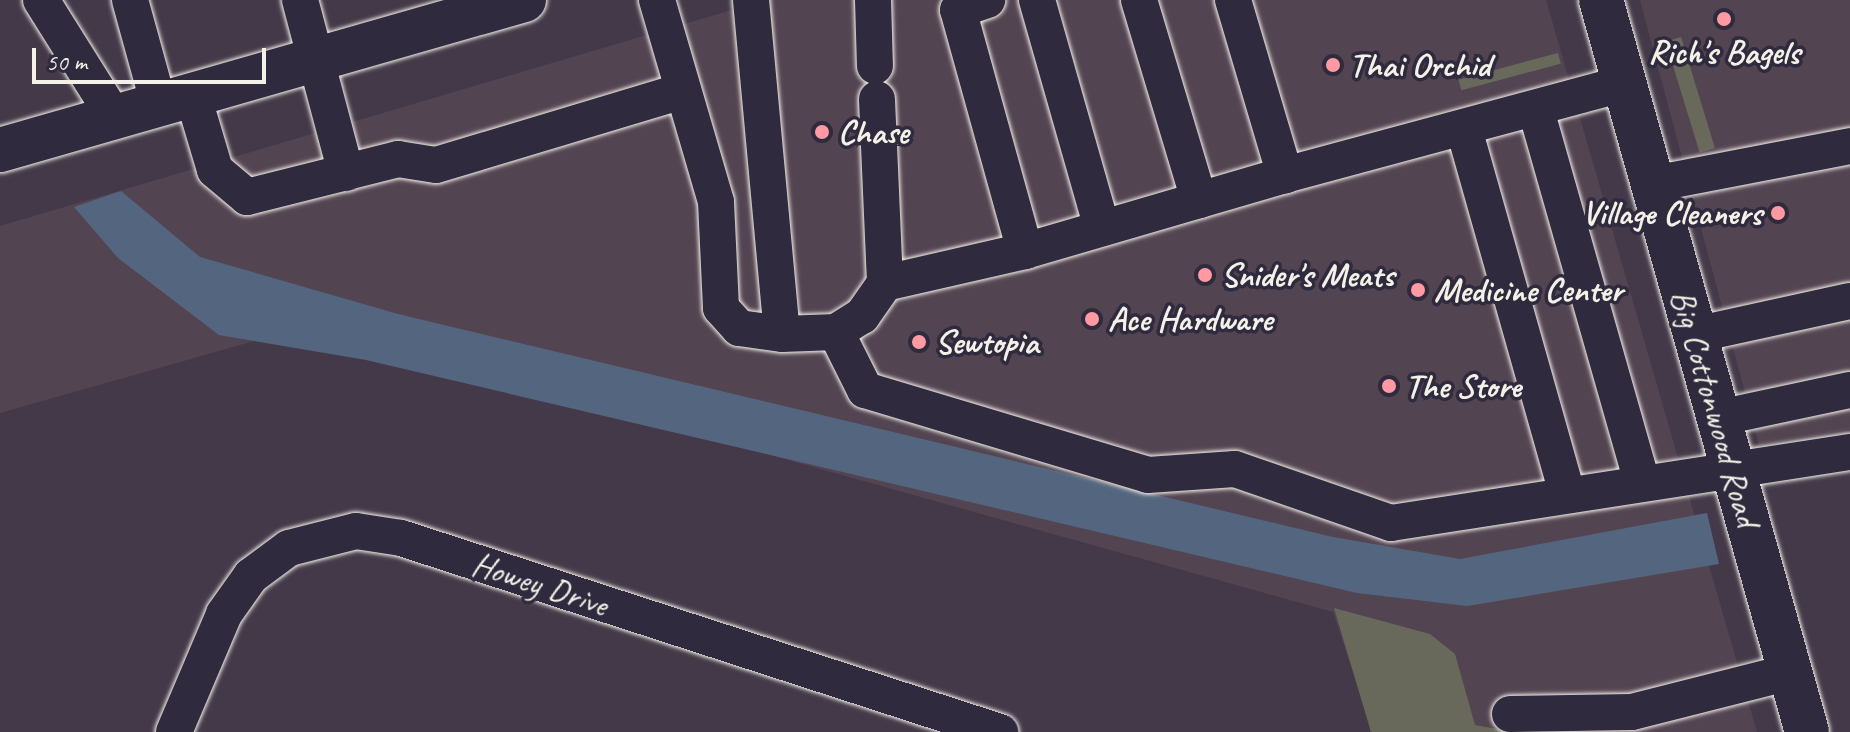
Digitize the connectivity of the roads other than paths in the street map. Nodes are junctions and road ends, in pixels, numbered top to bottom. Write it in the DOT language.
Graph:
graph roads {
  1 [pos="41,0"];
  2 [pos="130,0"];
  3 [pos="300,0"];
  4 [pos="524,0"];
  5 [pos="657,0"];
  6 [pos="751,0"];
  7 [pos="873,0"];
  8 [pos="1037,0"];
  9 [pos="1139,0"];
  10 [pos="1233,0"];
  11 [pos="1601,0"];
  12 [pos="967,3"];
  13 [pos="316,60"];
  14 [pos="1625,83"];
  15 [pos="683,91"];
  16 [pos="176,100"];
  17 [pos="1536,110"];
  18 [pos="115,118"];
  19 [pos="1464,129"];
  20 [pos="1850,146"];
  21 [pos="0,150"];
  22 [pos="346,173"];
  23 [pos="1285,175"];
  24 [pos="1653,184"];
  25 [pos="1199,200"];
  26 [pos="1102,228"];
  27 [pos="1025,251"];
  28 [pos="885,283"];
  29 [pos="1850,301"];
  30 [pos="836,332"];
  31 [pos="782,334"];
  32 [pos="1694,335"];
  33 [pos="1850,390"];
  34 [pos="1718,418"];
  35 [pos="1850,452"];
  36 [pos="1731,465"];
  37 [pos="1641,479"];
  38 [pos="1567,492"];
  39 [pos="1790,672"];
  40 [pos="1510,714"];
  41 [pos="174,732"];
  42 [pos="1000,732"];
  43 [pos="1807,732"];
  1 -- 18 [label="street"];
  2 -- 16 [label="street"];
  3 -- 13 [label="street"];
  4 -- 13 [label="main road"];
  5 -- 15 [label="street"];
  6 -- 31 [label="street"];
  7 -- 28 [label="street"];
  8 -- 26 [label="street"];
  9 -- 25 [label="street"];
  10 -- 23 [label="street"];
  11 -- 14 [label="main road, Big Cottonwood Road"];
  12 -- 27 [label="street"];
  13 -- 16 [label="main road"];
  13 -- 22 [label="street"];
  14 -- 17 [label="street"];
  14 -- 24 [label="main road, Big Cottonwood Road"];
  15 -- 22 [label="street"];
  15 -- 31 [label="street"];
  16 -- 18 [label="main road"];
  16 -- 22 [label="street"];
  17 -- 19 [label="street"];
  17 -- 37 [label="street"];
  18 -- 21 [label="main road"];
  19 -- 23 [label="street"];
  19 -- 38 [label="street"];
  20 -- 24 [label="street"];
  23 -- 25 [label="street"];
  24 -- 32 [label="main road, Big Cottonwood Road"];
  25 -- 26 [label="street"];
  26 -- 27 [label="street"];
  27 -- 28 [label="street"];
  28 -- 30 [label="street"];
  29 -- 32 [label="street"];
  30 -- 31 [label="street"];
  30 -- 38 [label="street"];
  32 -- 34 [label="main road, Big Cottonwood Road"];
  33 -- 34 [label="street"];
  34 -- 36 [label="main road, Big Cottonwood Road"];
  35 -- 36 [label="street"];
  36 -- 37 [label="street"];
  36 -- 39 [label="main road, Big Cottonwood Road"];
  37 -- 38 [label="street"];
  39 -- 40 [label="street"];
  39 -- 43 [label="main road, Big Cottonwood Road"];
  41 -- 42 [label="street, Howey Drive"];
}
